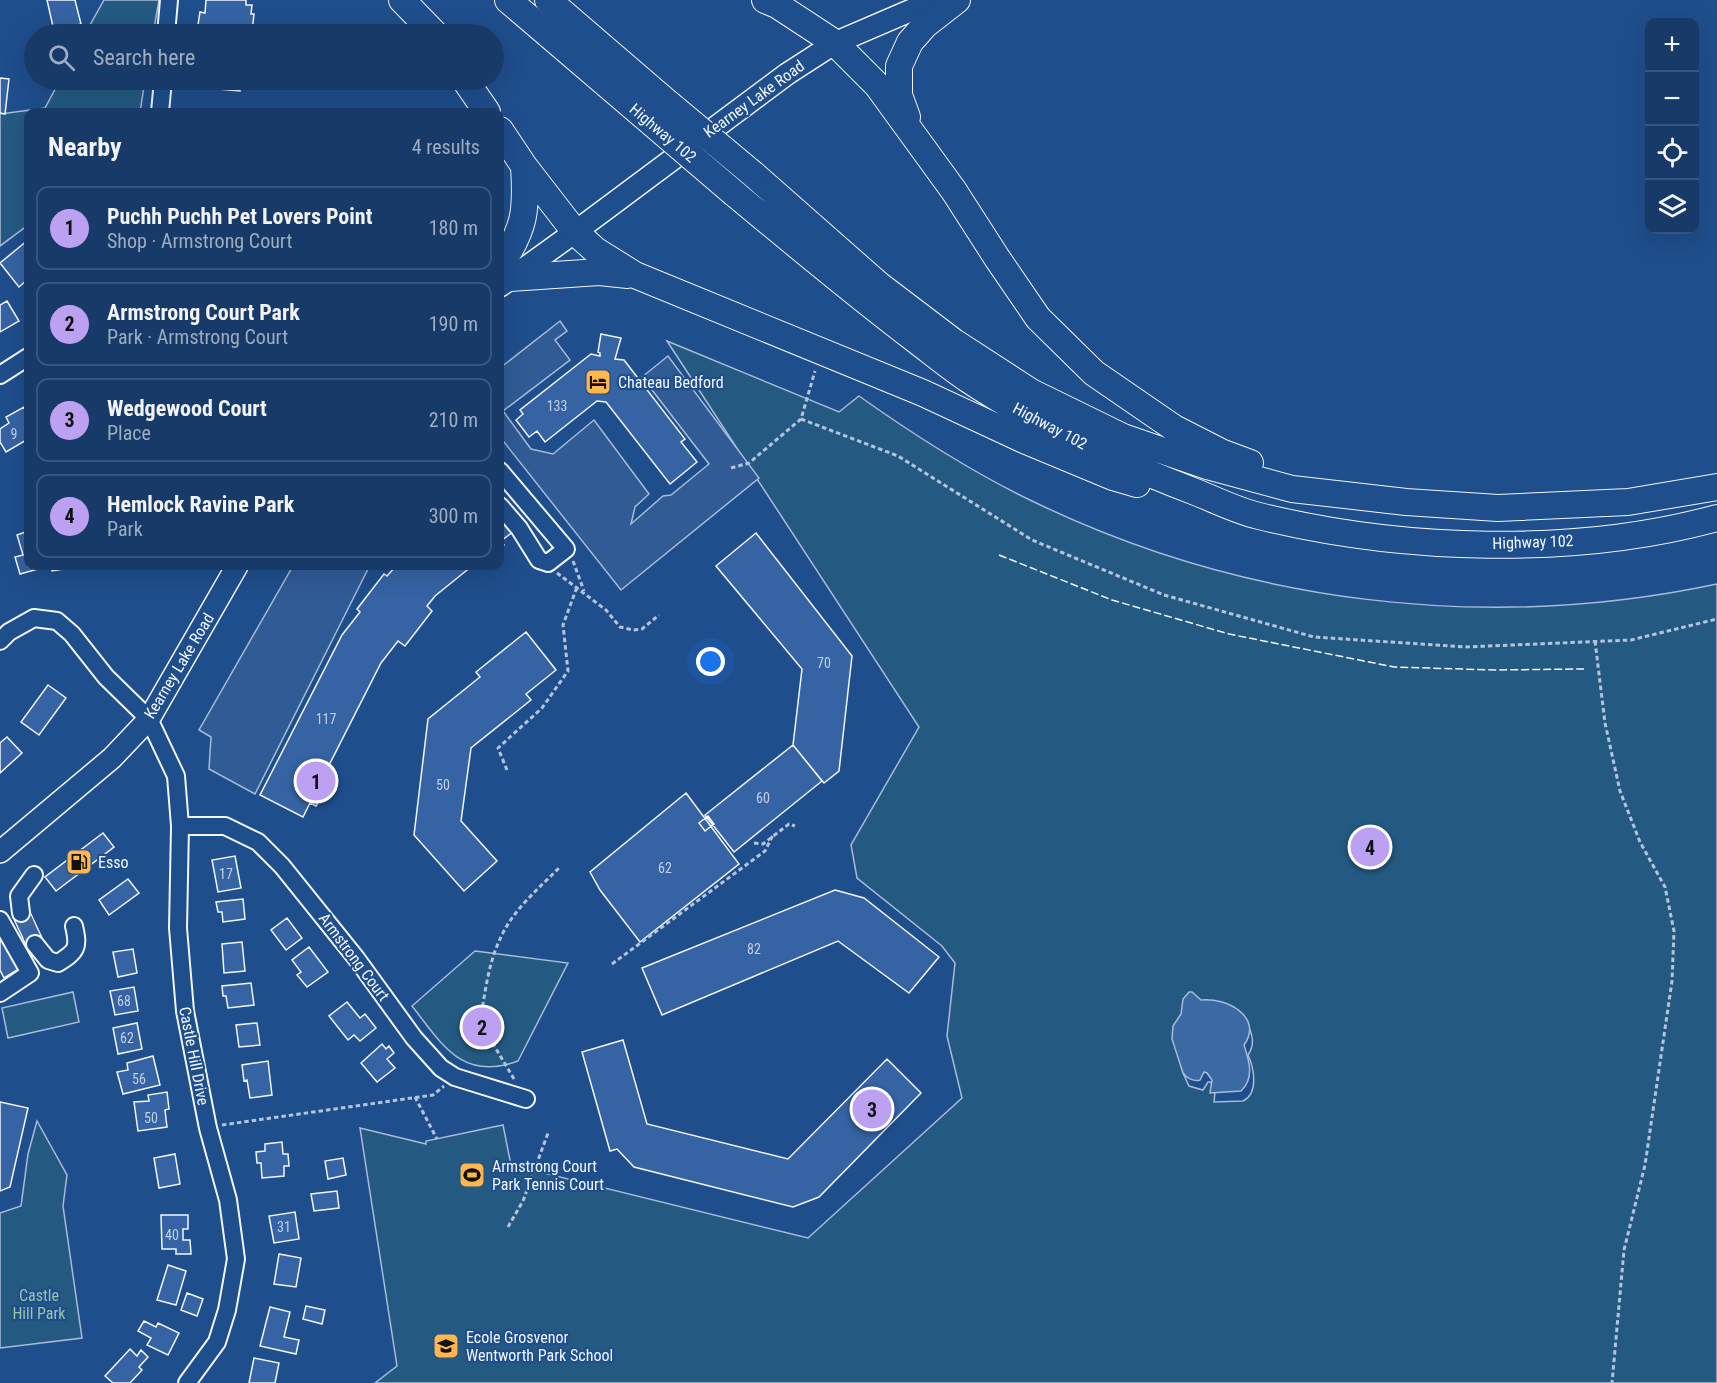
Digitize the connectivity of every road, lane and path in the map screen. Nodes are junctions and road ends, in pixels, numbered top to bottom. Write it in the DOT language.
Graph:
graph roads {
  1 [pos="169,0"];
  2 [pos="402,0"];
  3 [pos="508,0"];
  4 [pos="548,0"];
  5 [pos="765,0"];
  6 [pos="935,0"];
  7 [pos="957,0"];
  8 [pos="167,24"];
  9 [pos="425,24"];
  10 [pos="835,43"];
  11 [pos="162,90"];
  12 [pos="472,90"];
  13 [pos="160,108"];
  14 [pos="485,108"];
  15 [pos="504,136"];
  16 [pos="915,137"];
  17 [pos="524,166"];
  18 [pos="575,232"];
  19 [pos="504,273"];
  20 [pos="635,275"];
  21 [pos="504,276"];
  22 [pos="504,277"];
  23 [pos="822,352"];
  24 [pos="24,360"];
  25 [pos="0,375"];
  26 [pos="801,419"];
  27 [pos="731,468"];
  28 [pos="504,476"];
  29 [pos="1717,486"];
  30 [pos="1353,495"];
  31 [pos="504,511"];
  32 [pos="1257,516"];
  33 [pos="1717,518"];
  34 [pos="566,549"];
  35 [pos="548,563"];
  36 [pos="235,570"];
  37 [pos="577,587"];
  38 [pos="585,593"];
  39 [pos="659,615"];
  40 [pos="1717,618"];
  41 [pos="0,641"];
  42 [pos="1595,641"];
  43 [pos="149,720"];
  44 [pos="507,770"];
  45 [pos="180,826"];
  46 [pos="795,826"];
  47 [pos="773,835"];
  48 [pos="754,843"];
  49 [pos="0,852"];
  50 [pos="560,867"];
  51 [pos="34,874"];
  52 [pos="21,913"];
  53 [pos="0,920"];
  54 [pos="74,926"];
  55 [pos="35,944"];
  56 [pos="612,964"];
  57 [pos="0,993"];
  58 [pos="455,1077"];
  59 [pos="415,1097"];
  60 [pos="526,1099"];
  61 [pos="208,1128"];
  62 [pos="548,1133"];
  63 [pos="437,1139"];
  64 [pos="508,1227"];
  65 [pos="187,1383"];
  66 [pos="1612,1383"];
  1 -- 8 [label="street"];
  2 -- 9 [label="highway"];
  3 -- 32 [label="highway, Highway 102, bridge"];
  4 -- 30 [label="highway, Highway 102, bridge"];
  5 -- 10 [label="highway"];
  6 -- 10 [label="main road, Kearney Lake Road"];
  7 -- 16 [label="highway"];
  10 -- 16 [label="highway"];
  10 -- 18 [label="main road, Kearney Lake Road"];
  11 -- 13 [label="street"];
  12 -- 14 [label="highway"];
  15 -- 17 [label="highway"];
  16 -- 30 [label="highway"];
  17 -- 18 [label="highway"];
  17 -- 19 [label="highway"];
  18 -- 20 [label="highway"];
  18 -- 21 [label="main road, Kearney Lake Road"];
  20 -- 22 [label="highway"];
  20 -- 23 [label="highway"];
  23 -- 26 [label="path"];
  23 -- 32 [label="highway"];
  24 -- 25 [label="street"];
  26 -- 27 [label="path"];
  26 -- 42 [label="path"];
  28 -- 34 [label="street"];
  29 -- 30 [label="highway, Highway 102"];
  31 -- 35 [label="street"];
  32 -- 33 [label="highway, Highway 102"];
  34 -- 35 [label="street"];
  34 -- 38 [label="path"];
  35 -- 37 [label="path"];
  36 -- 43 [label="main road, Kearney Lake Road"];
  37 -- 38 [label="path"];
  37 -- 44 [label="path"];
  38 -- 39 [label="path"];
  40 -- 42 [label="path"];
  41 -- 43 [label="street, Castle Hill Drive"];
  42 -- 66 [label="path"];
  43 -- 45 [label="street, Castle Hill Drive"];
  43 -- 49 [label="main road, Kearney Lake Road"];
  45 -- 58 [label="street, Armstrong Court"];
  45 -- 61 [label="street, Castle Hill Drive"];
  46 -- 47 [label="path"];
  47 -- 48 [label="path"];
  47 -- 56 [label="path"];
  50 -- 60 [label="path"];
  51 -- 52 [label="street"];
  53 -- 57 [label="street"];
  54 -- 55 [label="street"];
  58 -- 59 [label="path"];
  58 -- 60 [label="street, Armstrong Court"];
  59 -- 61 [label="path"];
  59 -- 63 [label="path"];
  61 -- 65 [label="street, Castle Hill Drive"];
  62 -- 64 [label="path"];
}
